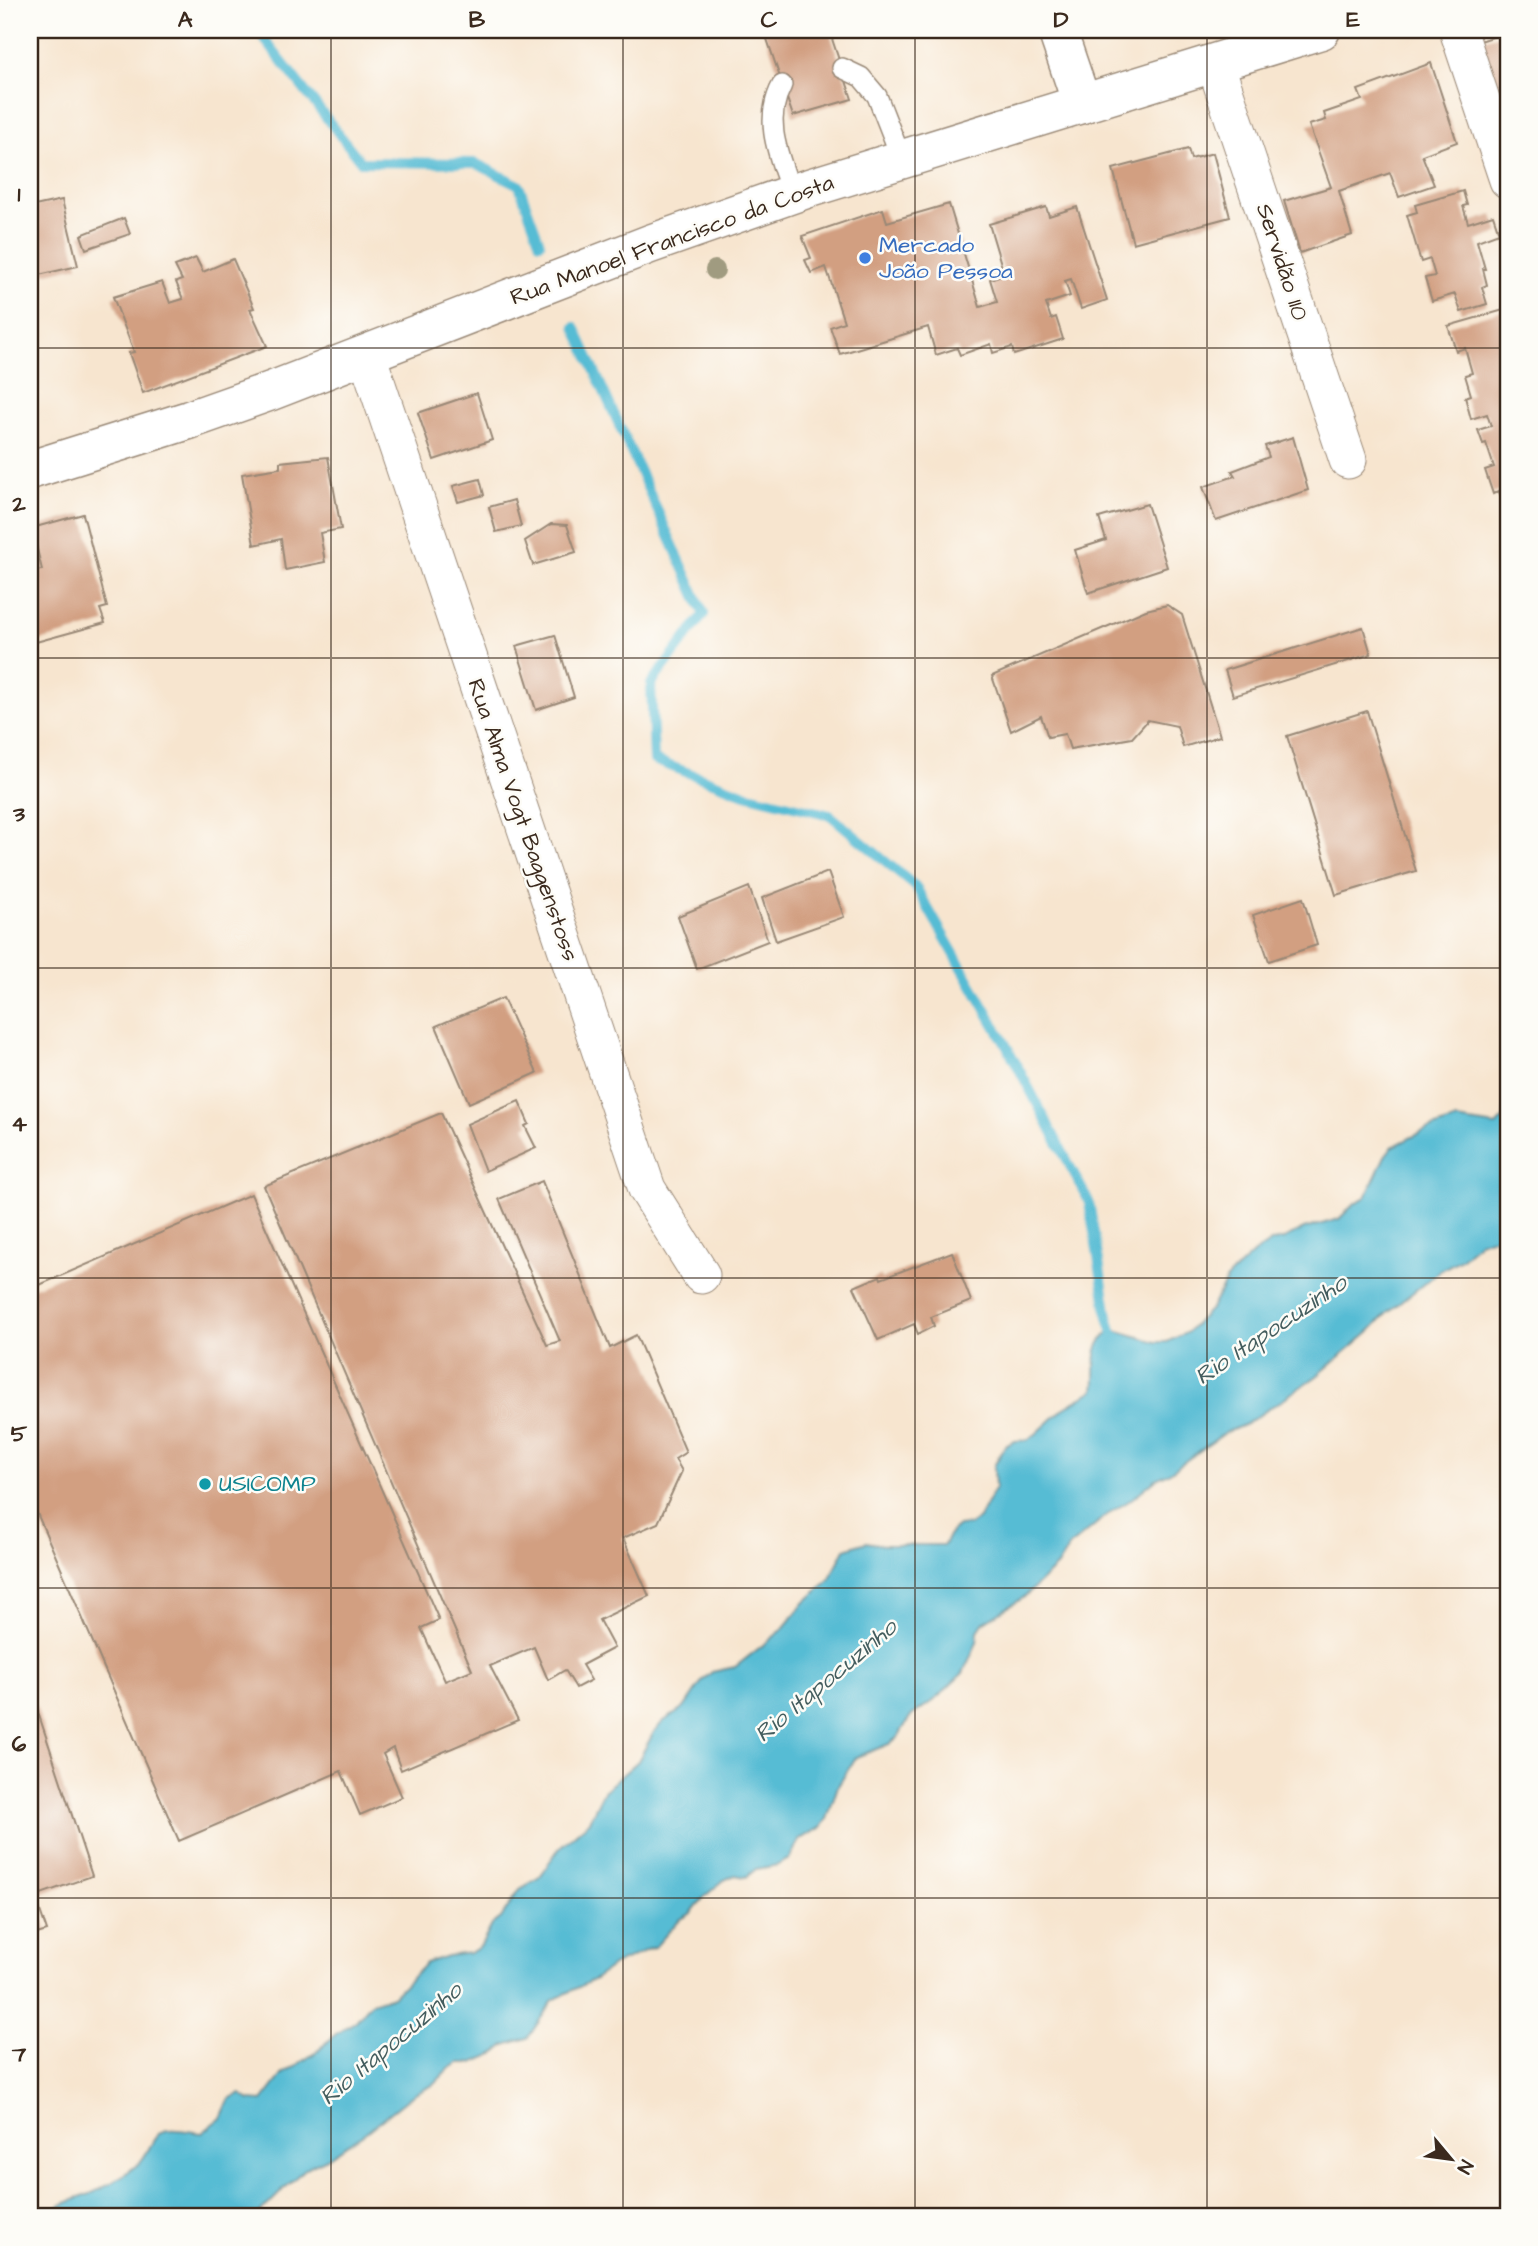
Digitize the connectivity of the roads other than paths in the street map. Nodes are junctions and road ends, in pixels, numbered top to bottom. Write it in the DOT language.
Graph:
graph roads {
  1 [pos="1057,30"];
  2 [pos="1321,30"];
  3 [pos="1458,30"];
  4 [pos="1215,63"];
  5 [pos="842,68"];
  6 [pos="782,85"];
  7 [pos="1082,104"];
  8 [pos="902,160"];
  9 [pos="1508,180"];
  10 [pos="792,194"];
  11 [pos="367,355"];
  12 [pos="1348,460"];
  13 [pos="30,470"];
  14 [pos="701,1275"];
  1 -- 7 [label="main road"];
  2 -- 4 [label="main road, Rua Manoel Francisco da Costa"];
  3 -- 9 [label="street"];
  4 -- 7 [label="main road, Rua Manoel Francisco da Costa"];
  4 -- 12 [label="street, Servidão 110"];
  5 -- 8 [label="lane"];
  6 -- 10 [label="lane"];
  7 -- 8 [label="main road, Rua Manoel Francisco da Costa"];
  8 -- 10 [label="main road, Rua Manoel Francisco da Costa"];
  10 -- 11 [label="main road, Rua Manoel Francisco da Costa"];
  11 -- 13 [label="main road, Rua Manoel Francisco da Costa"];
  11 -- 14 [label="street, Rua Alma Vogt Baggenstoss"];
}
